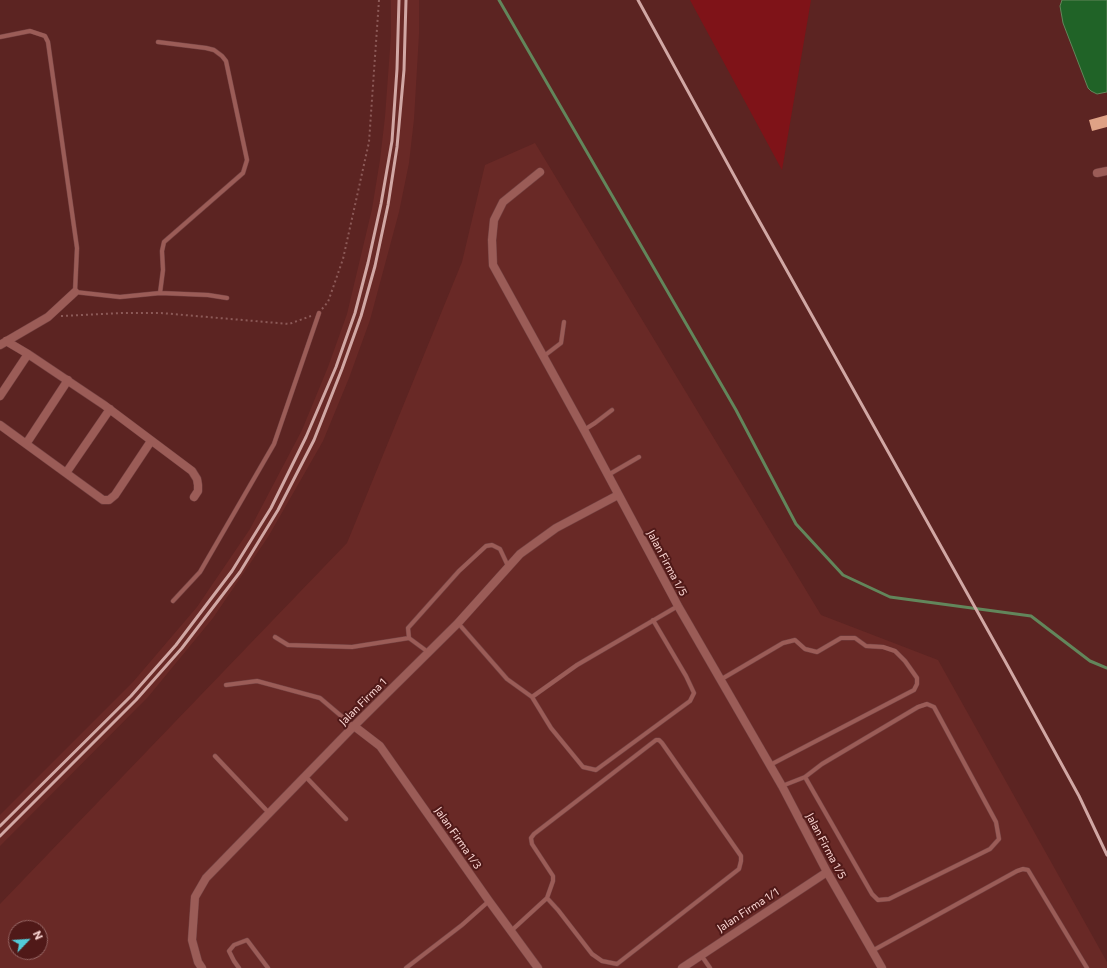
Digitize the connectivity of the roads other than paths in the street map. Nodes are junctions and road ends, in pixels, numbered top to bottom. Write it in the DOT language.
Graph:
graph roads {
  1 [pos="0,37"];
  2 [pos="158,42"];
  3 [pos="1107,171"];
  4 [pos="540,172"];
  5 [pos="1098,173"];
  6 [pos="76,292"];
  7 [pos="160,293"];
  8 [pos="227,298"];
  9 [pos="319,313"];
  10 [pos="564,322"];
  11 [pos="3,343"];
  12 [pos="28,354"];
  13 [pos="543,356"];
  14 [pos="68,380"];
  15 [pos="0,396"];
  16 [pos="110,409"];
  17 [pos="612,410"];
  18 [pos="0,425"];
  19 [pos="584,430"];
  20 [pos="151,441"];
  21 [pos="26,444"];
  22 [pos="639,457"];
  23 [pos="66,473"];
  24 [pos="608,475"];
  25 [pos="618,495"];
  26 [pos="194,497"];
  27 [pos="508,566"];
  28 [pos="173,601"];
  29 [pos="678,606"];
  30 [pos="653,620"];
  31 [pos="458,623"];
  32 [pos="275,637"];
  33 [pos="409,638"];
  34 [pos="428,652"];
  35 [pos="720,680"];
  36 [pos="226,685"];
  37 [pos="532,698"];
  38 [pos="354,726"];
  39 [pos="214,756"];
  40 [pos="769,765"];
  41 [pos="305,776"];
  42 [pos="805,776"];
  43 [pos="782,786"];
  44 [pos="269,814"];
  45 [pos="346,819"];
  46 [pos="827,872"];
  47 [pos="547,898"];
  48 [pos="489,902"];
  49 [pos="511,931"];
  50 [pos="872,952"];
  51 [pos="701,955"];
  52 [pos="413,963"];
  53 [pos="688,966"];
  54 [pos="202,968"];
  55 [pos="239,968"];
  56 [pos="268,968"];
  57 [pos="406,968"];
  58 [pos="416,968"];
  59 [pos="538,968"];
  60 [pos="710,968"];
  61 [pos="882,968"];
  62 [pos="1086,968"];
  1 -- 6 [label="lane"];
  2 -- 7 [label="lane"];
  3 -- 5 [label="street"];
  4 -- 13 [label="street, Jalan Firma 1/5"];
  6 -- 7 [label="lane"];
  6 -- 11 [label="street"];
  7 -- 8 [label="lane"];
  9 -- 28 [label="lane"];
  10 -- 13 [label="lane"];
  11 -- 12 [label="street"];
  12 -- 14 [label="street"];
  12 -- 15 [label="street"];
  13 -- 19 [label="street, Jalan Firma 1/5"];
  14 -- 16 [label="street"];
  14 -- 21 [label="street"];
  16 -- 20 [label="street"];
  16 -- 23 [label="street"];
  17 -- 19 [label="lane"];
  18 -- 21 [label="street"];
  19 -- 24 [label="street, Jalan Firma 1/5"];
  20 -- 23 [label="street"];
  20 -- 26 [label="street"];
  21 -- 23 [label="street"];
  22 -- 24 [label="lane"];
  24 -- 25 [label="street, Jalan Firma 1/5"];
  25 -- 27 [label="street, Jalan Firma 1"];
  25 -- 29 [label="street, Jalan Firma 1/5"];
  27 -- 31 [label="street, Jalan Firma 1"];
  27 -- 33 [label="lane"];
  29 -- 30 [label="lane"];
  29 -- 35 [label="street, Jalan Firma 1/5"];
  30 -- 37 [label="lane"];
  30 -- 37 [label="lane"];
  31 -- 34 [label="street, Jalan Firma 1"];
  31 -- 37 [label="lane"];
  32 -- 33 [label="lane"];
  33 -- 34 [label="lane"];
  34 -- 38 [label="street, Jalan Firma 1"];
  35 -- 40 [label="street, Jalan Firma 1/5"];
  35 -- 40 [label="lane"];
  36 -- 38 [label="lane"];
  38 -- 41 [label="street, Jalan Firma 1"];
  38 -- 48 [label="street, Jalan Firma 1/3"];
  39 -- 44 [label="lane"];
  40 -- 43 [label="street, Jalan Firma 1/5"];
  41 -- 44 [label="street, Jalan Firma 1"];
  41 -- 45 [label="lane"];
  42 -- 42 [label="lane"];
  42 -- 43 [label="lane"];
  43 -- 46 [label="street, Jalan Firma 1/5"];
  44 -- 54 [label="street, Jalan Firma 1"];
  46 -- 50 [label="street, Jalan Firma 1/5"];
  46 -- 51 [label="street, Jalan Firma 1/1"];
  47 -- 47 [label="lane"];
  47 -- 49 [label="lane"];
  48 -- 49 [label="street, Jalan Firma 1/3"];
  48 -- 52 [label="lane"];
  49 -- 59 [label="street, Jalan Firma 1/3"];
  50 -- 61 [label="street, Jalan Firma 1/5"];
  50 -- 62 [label="lane"];
  51 -- 53 [label="street, Jalan Firma 1/1"];
  51 -- 60 [label="lane"];
  52 -- 57 [label="lane"];
  52 -- 58 [label="lane"];
  55 -- 56 [label="lane"];
}
